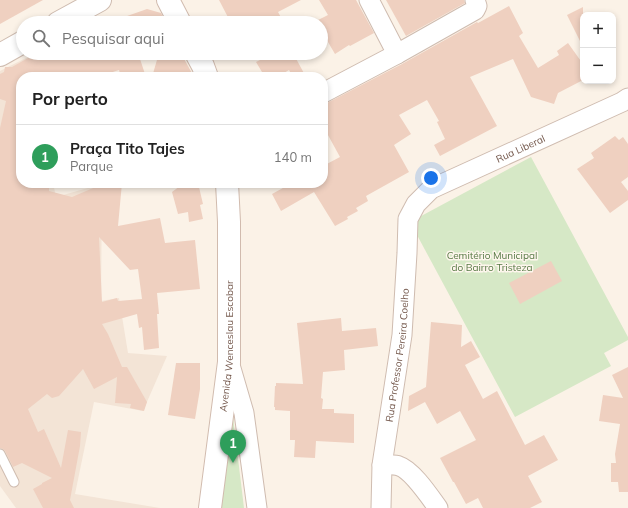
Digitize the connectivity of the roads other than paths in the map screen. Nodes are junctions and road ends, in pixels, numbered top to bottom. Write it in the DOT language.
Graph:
graph roads {
  1 [pos="100,0"];
  2 [pos="168,0"];
  3 [pos="369,0"];
  4 [pos="475,0"];
  5 [pos="71,16"];
  6 [pos="176,16"];
  7 [pos="16,46"];
  8 [pos="397,54"];
  9 [pos="0,55"];
  10 [pos="200,60"];
  11 [pos="205,72"];
  12 [pos="328,90"];
  13 [pos="628,98"];
  14 [pos="227,188"];
  15 [pos="416,204"];
  16 [pos="229,362"];
  17 [pos="0,454"];
  18 [pos="382,465"];
  19 [pos="14,482"];
  20 [pos="210,508"];
  21 [pos="257,508"];
  22 [pos="381,508"];
  23 [pos="438,508"];
  1 -- 5 [label="main road"];
  2 -- 6 [label="main road"];
  3 -- 8 [label="street"];
  4 -- 8 [label="street"];
  7 -- 9 [label="main road"];
  8 -- 12 [label="street"];
  10 -- 11 [label="main road"];
  13 -- 15 [label="street, Rua Liberal"];
  14 -- 16 [label="main road, Avenida Wenceslau Escobar"];
  15 -- 18 [label="street, Rua Professor Pereira Coelho"];
  16 -- 20 [label="main road, Avenida Wenceslau Escobar"];
  16 -- 21 [label="street"];
  17 -- 19 [label="lane"];
  18 -- 22 [label="street, Rua Professor Pereira Coelho"];
  18 -- 23 [label="street"];
}
